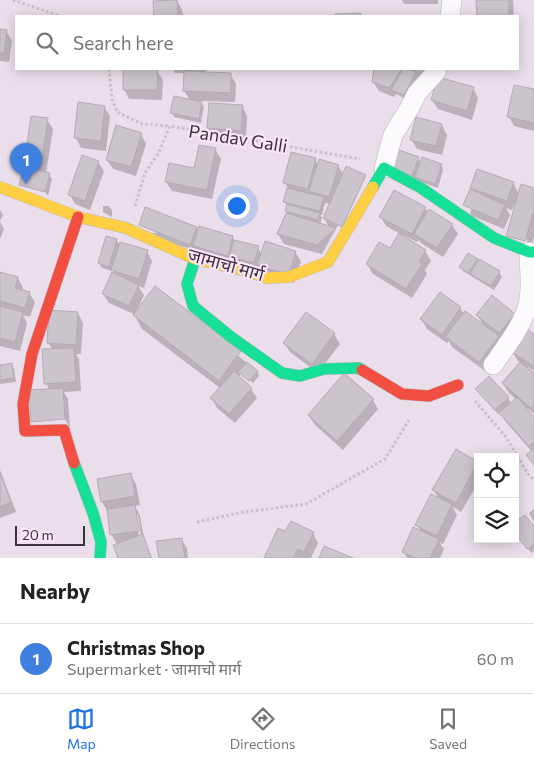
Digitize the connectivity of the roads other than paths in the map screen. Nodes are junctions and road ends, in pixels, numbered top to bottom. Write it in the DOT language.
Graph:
graph roads {
  1 [pos="452,0"];
  2 [pos="450,15"];
  3 [pos="437,70"];
  4 [pos="384,168"];
  5 [pos="0,187"];
  6 [pos="78,217"];
  7 [pos="531,252"];
  8 [pos="196,259"];
  9 [pos="493,365"];
  10 [pos="458,385"];
  11 [pos="100,558"];
  1 -- 2 [label="street"];
  3 -- 4 [label="street"];
  4 -- 7 [label="street"];
  4 -- 8 [label="street, जामाचो मार्ग"];
  5 -- 6 [label="street, जामाचो मार्ग"];
  6 -- 8 [label="street, जामाचो मार्ग"];
  6 -- 11 [label="street"];
  7 -- 9 [label="street"];
  8 -- 10 [label="street"];
}
